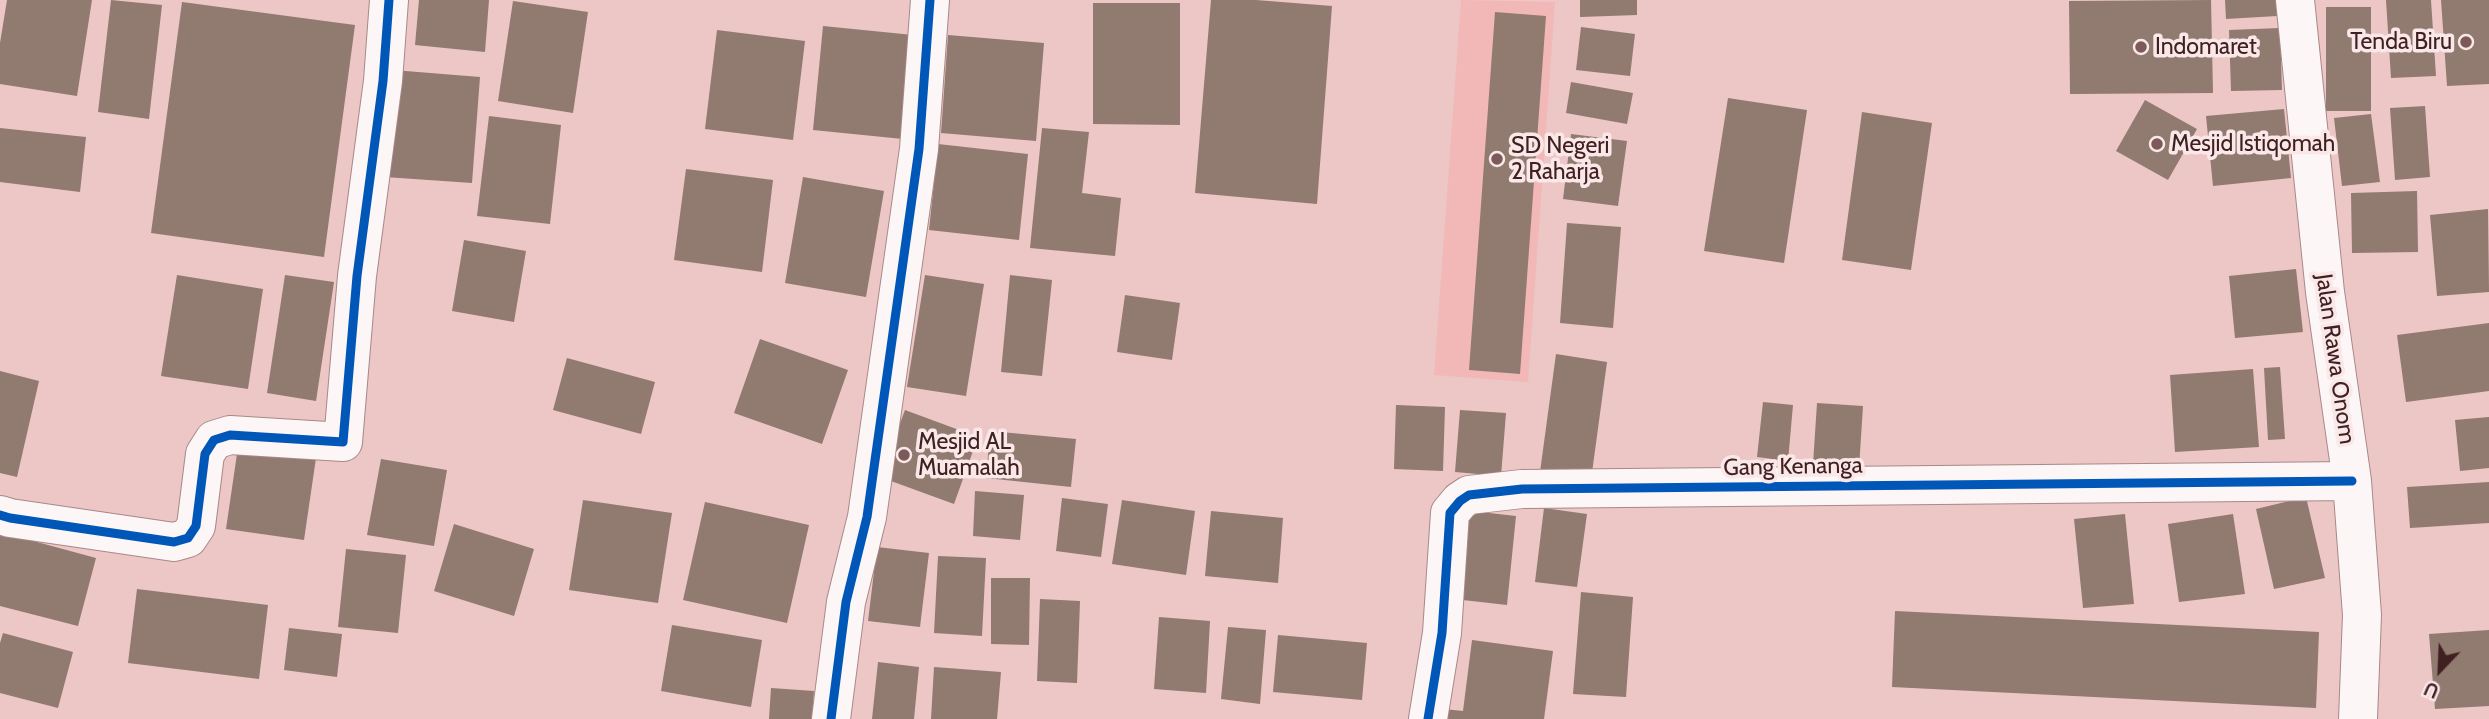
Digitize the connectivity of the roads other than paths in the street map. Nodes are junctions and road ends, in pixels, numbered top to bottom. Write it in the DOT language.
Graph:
graph roads {
  1 [pos="389,0"];
  2 [pos="930,0"];
  3 [pos="2294,0"];
  4 [pos="2352,481"];
  5 [pos="0,515"];
  6 [pos="831,719"];
  7 [pos="1428,719"];
  8 [pos="2358,719"];
  1 -- 5 [label="street"];
  2 -- 6 [label="street"];
  3 -- 4 [label="street, Jalan Rawa Onom"];
  4 -- 7 [label="street, Gang Kenanga"];
  4 -- 8 [label="street, Jalan Rawa Onom"];
}
